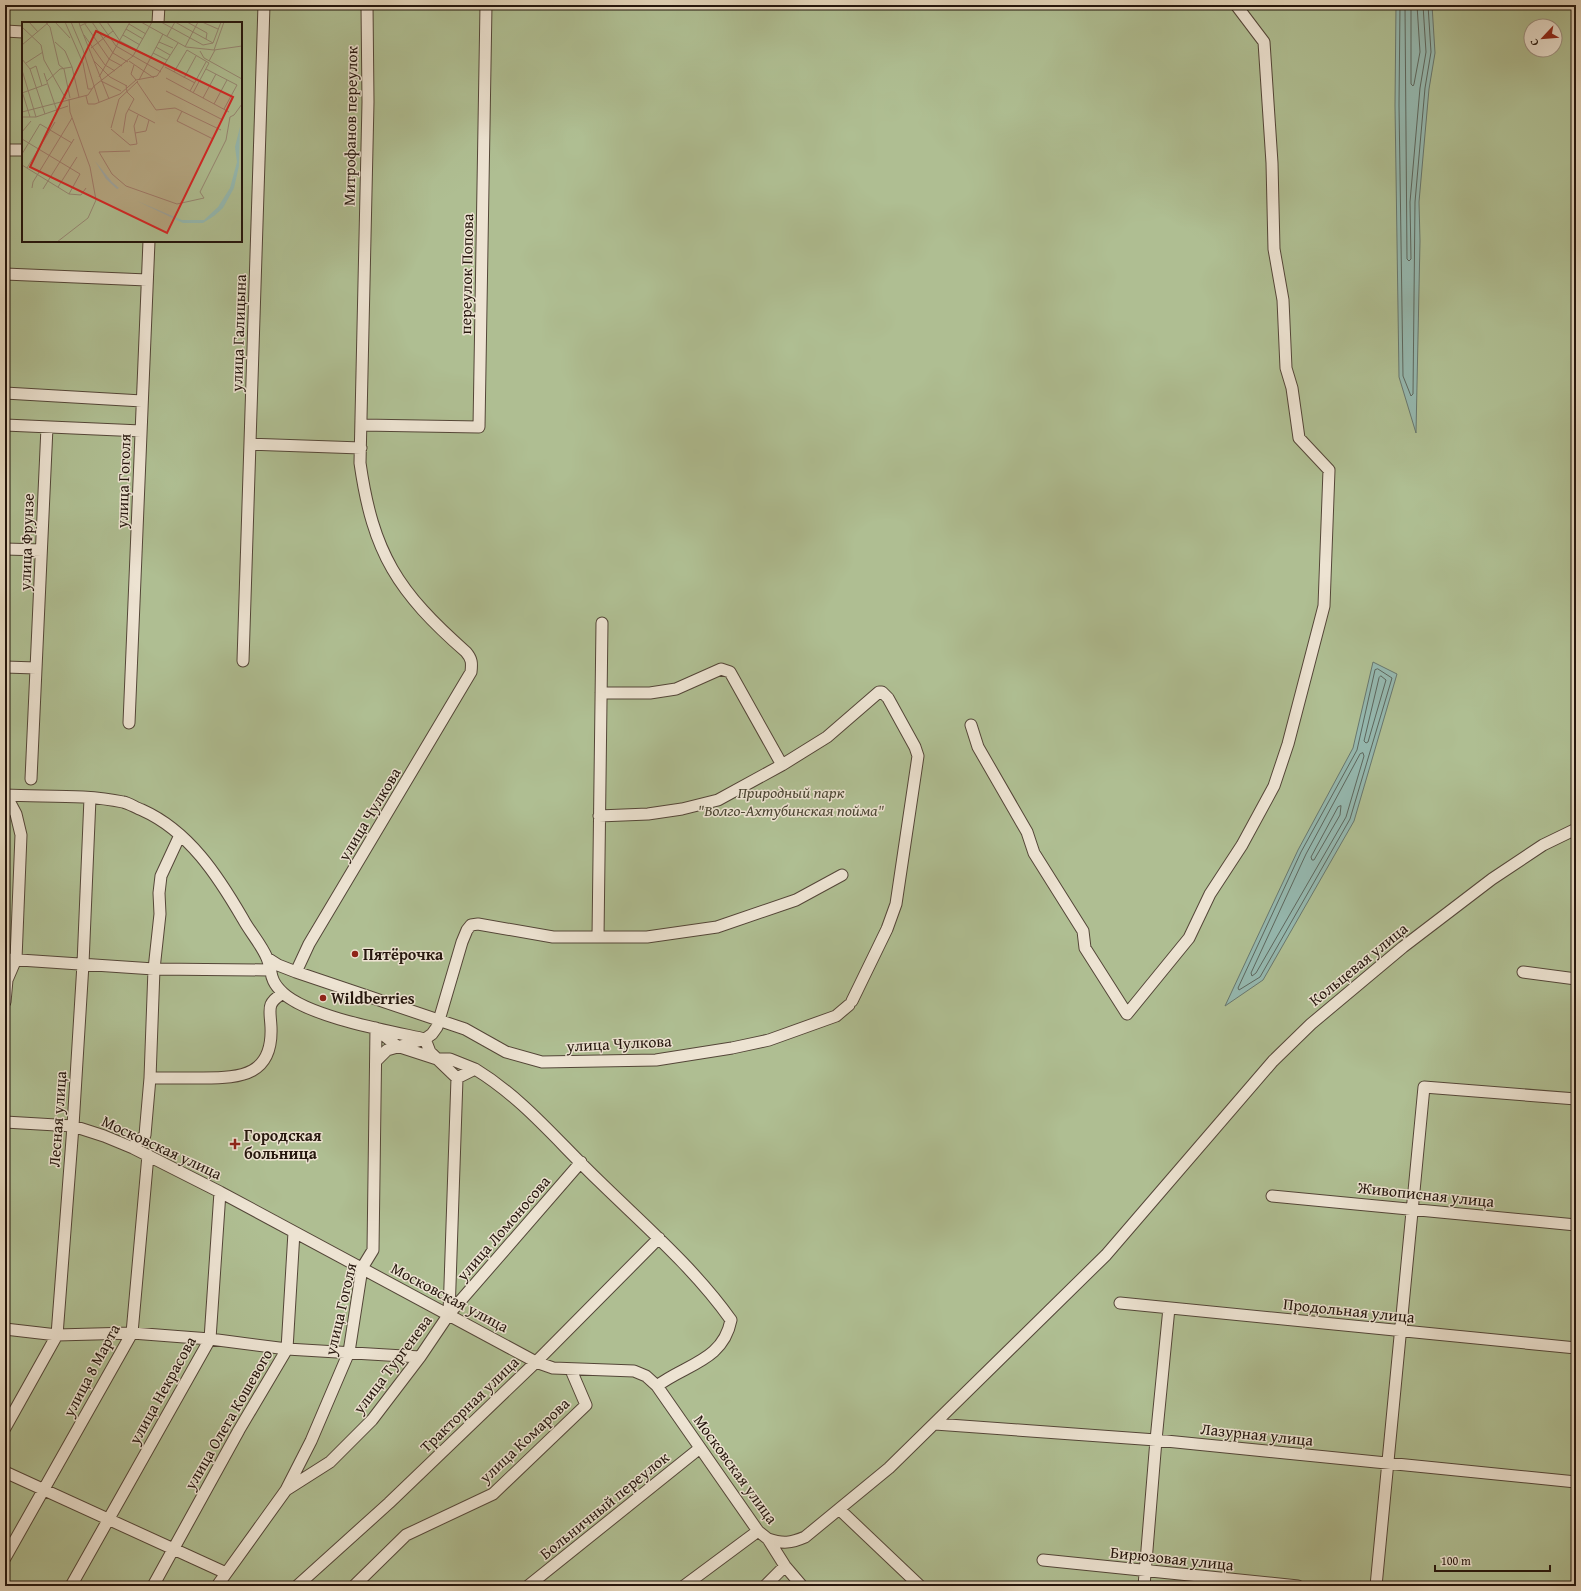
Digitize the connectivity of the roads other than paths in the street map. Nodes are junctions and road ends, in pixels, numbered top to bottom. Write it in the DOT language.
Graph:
graph roads {
  1 [pos="159,5"];
  2 [pos="264,5"];
  3 [pos="367,5"];
  4 [pos="486,5"];
  5 [pos="1236,5"];
  6 [pos="158,22"];
  7 [pos="5,31"];
  8 [pos="22,32"];
  9 [pos="5,150"];
  10 [pos="22,150"];
  11 [pos="149,242"];
  12 [pos="5,274"];
  13 [pos="147,280"];
  14 [pos="5,393"];
  15 [pos="142,401"];
  16 [pos="5,425"];
  17 [pos="362,425"];
  18 [pos="47,426"];
  19 [pos="141,431"];
  20 [pos="250,444"];
  21 [pos="361,448"];
  22 [pos="5,549"];
  23 [pos="41,550"];
  24 [pos="602,623"];
  25 [pos="243,661"];
  26 [pos="5,667"];
  27 [pos="36,668"];
  28 [pos="471,672"];
  29 [pos="601,693"];
  30 [pos="129,723"];
  31 [pos="971,725"];
  32 [pos="782,765"];
  33 [pos="32,779"];
  34 [pos="6,795"];
  35 [pos="90,798"];
  36 [pos="599,816"];
  37 [pos="1576,829"];
  38 [pos="180,835"];
  39 [pos="842,875"];
  40 [pos="598,937"];
  41 [pos="267,958"];
  42 [pos="11,959"];
  43 [pos="83,964"];
  44 [pos="154,969"];
  45 [pos="269,970"];
  46 [pos="296,972"];
  47 [pos="1523,972"];
  48 [pos="1576,979"];
  49 [pos="283,993"];
  50 [pos="5,1002"];
  51 [pos="438,1019"];
  52 [pos="376,1028"];
  53 [pos="426,1039"];
  54 [pos="397,1046"];
  55 [pos="437,1059"];
  56 [pos="376,1061"];
  57 [pos="475,1069"];
  58 [pos="150,1078"];
  59 [pos="457,1078"];
  60 [pos="1576,1099"];
  61 [pos="5,1122"];
  62 [pos="73,1126"];
  63 [pos="133,1148"];
  64 [pos="148,1155"];
  65 [pos="581,1162"];
  66 [pos="220,1192"];
  67 [pos="1272,1196"];
  68 [pos="1413,1209"];
  69 [pos="1576,1225"];
  70 [pos="294,1232"];
  71 [pos="658,1238"];
  72 [pos="362,1268"];
  73 [pos="1120,1303"];
  74 [pos="1169,1308"];
  75 [pos="450,1314"];
  76 [pos="5,1329"];
  77 [pos="1402,1331"];
  78 [pos="132,1333"];
  79 [pos="57,1335"];
  80 [pos="210,1339"];
  81 [pos="1576,1348"];
  82 [pos="287,1349"];
  83 [pos="349,1352"];
  84 [pos="420,1357"];
  85 [pos="536,1362"];
  86 [pos="571,1370"];
  87 [pos="657,1386"];
  88 [pos="935,1424"];
  89 [pos="5,1428"];
  90 [pos="1156,1440"];
  91 [pos="700,1448"];
  92 [pos="1389,1463"];
  93 [pos="5,1472"];
  94 [pos="1576,1482"];
  95 [pos="43,1490"];
  96 [pos="286,1490"];
  97 [pos="840,1510"];
  98 [pos="108,1520"];
  99 [pos="758,1531"];
  100 [pos="768,1539"];
  101 [pos="173,1549"];
  102 [pos="5,1558"];
  103 [pos="1043,1560"];
  104 [pos="785,1566"];
  105 [pos="1145,1572"];
  106 [pos="226,1573"];
  107 [pos="71,1586"];
  108 [pos="153,1586"];
  109 [pos="217,1586"];
  110 [pos="297,1586"];
  111 [pos="354,1586"];
  112 [pos="528,1586"];
  113 [pos="684,1586"];
  114 [pos="765,1586"];
  115 [pos="802,1586"];
  116 [pos="920,1586"];
  117 [pos="1144,1586"];
  118 [pos="1298,1586"];
  119 [pos="1376,1586"];
  1 -- 6 [label="street"];
  2 -- 20 [label="street, улица Галицына"];
  3 -- 17 [label="street, Митрофанов переулок"];
  4 -- 17 [label="street, переулок Попова"];
  5 -- 31 [label="street"];
  7 -- 8 [label="street"];
  9 -- 10 [label="street"];
  11 -- 13 [label="street, улица Гоголя"];
  12 -- 13 [label="street"];
  13 -- 15 [label="street, улица Гоголя"];
  14 -- 15 [label="street"];
  15 -- 19 [label="street, улица Гоголя"];
  16 -- 18 [label="street"];
  17 -- 21 [label="street, Митрофанов переулок"];
  18 -- 19 [label="street"];
  18 -- 23 [label="street, улица Фрунзе"];
  19 -- 30 [label="street, улица Гоголя"];
  20 -- 21 [label="street"];
  20 -- 25 [label="street, улица Галицына"];
  21 -- 28 [label="street, Митрофанов переулок"];
  22 -- 23 [label="street"];
  23 -- 27 [label="street, улица Фрунзе"];
  24 -- 29 [label="street"];
  26 -- 27 [label="street"];
  27 -- 33 [label="street, улица Фрунзе"];
  28 -- 46 [label="street, улица Чулкова"];
  29 -- 32 [label="street"];
  29 -- 36 [label="street"];
  32 -- 36 [label="street"];
  32 -- 51 [label="street, улица Чулкова"];
  34 -- 35 [label="street"];
  34 -- 42 [label="street"];
  35 -- 38 [label="street"];
  35 -- 43 [label="street, Лесная улица"];
  36 -- 40 [label="street"];
  37 -- 88 [label="street, Кольцевая улица"];
  38 -- 41 [label="street"];
  38 -- 44 [label="street"];
  39 -- 40 [label="street"];
  40 -- 51 [label="street"];
  41 -- 45 [label="street"];
  41 -- 46 [label="street, улица Чулкова"];
  42 -- 43 [label="street"];
  42 -- 50 [label="street"];
  43 -- 44 [label="street"];
  43 -- 62 [label="street, Лесная улица"];
  44 -- 45 [label="street"];
  44 -- 58 [label="street"];
  45 -- 49 [label="street"];
  46 -- 51 [label="street, улица Чулкова"];
  47 -- 48 [label="street"];
  49 -- 52 [label="street"];
  49 -- 58 [label="street"];
  51 -- 53 [label="street"];
  52 -- 53 [label="street"];
  52 -- 54 [label="street"];
  52 -- 56 [label="street, улица Гоголя"];
  53 -- 54 [label="street"];
  53 -- 55 [label="street"];
  54 -- 55 [label="street"];
  54 -- 56 [label="street"];
  55 -- 57 [label="street"];
  55 -- 59 [label="street"];
  56 -- 72 [label="street, улица Гоголя"];
  57 -- 59 [label="street"];
  57 -- 65 [label="street"];
  58 -- 63 [label="street"];
  59 -- 75 [label="street, улица Тургенева"];
  60 -- 68 [label="street"];
  61 -- 62 [label="street, Московская улица"];
  62 -- 63 [label="street, Московская улица"];
  62 -- 79 [label="street, Лесная улица"];
  63 -- 64 [label="street, Московская улица"];
  64 -- 66 [label="street, Московская улица"];
  64 -- 78 [label="street, улица 8 Марта"];
  65 -- 71 [label="street"];
  65 -- 75 [label="street, улица Ломоносова"];
  66 -- 70 [label="street, Московская улица"];
  66 -- 80 [label="street, улица Некрасова"];
  67 -- 68 [label="street, Живописная улица"];
  68 -- 69 [label="street, Живописная улица"];
  68 -- 77 [label="street"];
  70 -- 72 [label="street, Московская улица"];
  70 -- 82 [label="street, улица Олега Кошевого"];
  71 -- 85 [label="street, Тракторная улица"];
  71 -- 87 [label="street"];
  72 -- 75 [label="street, Московская улица"];
  72 -- 83 [label="street, улица Гоголя"];
  73 -- 74 [label="street, Продольная улица"];
  74 -- 77 [label="street, Продольная улица"];
  74 -- 90 [label="street"];
  75 -- 84 [label="street, улица Тургенева"];
  75 -- 85 [label="street, Московская улица"];
  76 -- 79 [label="street"];
  77 -- 81 [label="street, Продольная улица"];
  77 -- 92 [label="street"];
  78 -- 79 [label="street"];
  78 -- 80 [label="street"];
  78 -- 95 [label="street, улица 8 Марта"];
  79 -- 89 [label="street, Лесная улица"];
  80 -- 82 [label="street"];
  80 -- 98 [label="street, улица Некрасова"];
  82 -- 83 [label="street"];
  82 -- 101 [label="street, улица Олега Кошевого"];
  83 -- 84 [label="street"];
  83 -- 96 [label="street, улица Гоголя"];
  84 -- 96 [label="street, улица Тургенева"];
  85 -- 86 [label="street, Московская улица"];
  85 -- 110 [label="street, Тракторная улица"];
  86 -- 87 [label="street, Московская улица"];
  86 -- 111 [label="street, улица Комарова"];
  87 -- 91 [label="street, Московская улица"];
  88 -- 90 [label="street, Лазурная улица"];
  88 -- 97 [label="street, Кольцевая улица"];
  90 -- 92 [label="street, Лазурная улица"];
  90 -- 105 [label="street"];
  91 -- 99 [label="street, Московская улица"];
  91 -- 112 [label="street, Больничный переулок"];
  92 -- 94 [label="street, Лазурная улица"];
  92 -- 119 [label="street"];
  93 -- 95 [label="street"];
  95 -- 98 [label="street"];
  95 -- 102 [label="street, улица 8 Марта"];
  96 -- 106 [label="street, улица Тургенева"];
  97 -- 100 [label="street, Кольцевая улица"];
  97 -- 116 [label="street"];
  98 -- 101 [label="street"];
  98 -- 107 [label="street, улица Некрасова"];
  99 -- 100 [label="street, Московская улица"];
  99 -- 113 [label="street"];
  100 -- 104 [label="street, Московская улица"];
  101 -- 106 [label="street"];
  101 -- 108 [label="street, улица Олега Кошевого"];
  103 -- 105 [label="street, Бирюзовая улица"];
  104 -- 114 [label="street"];
  104 -- 115 [label="street, Московская улица"];
  105 -- 117 [label="street"];
  105 -- 118 [label="street, Бирюзовая улица"];
  106 -- 109 [label="street, улица Тургенева"];
}
